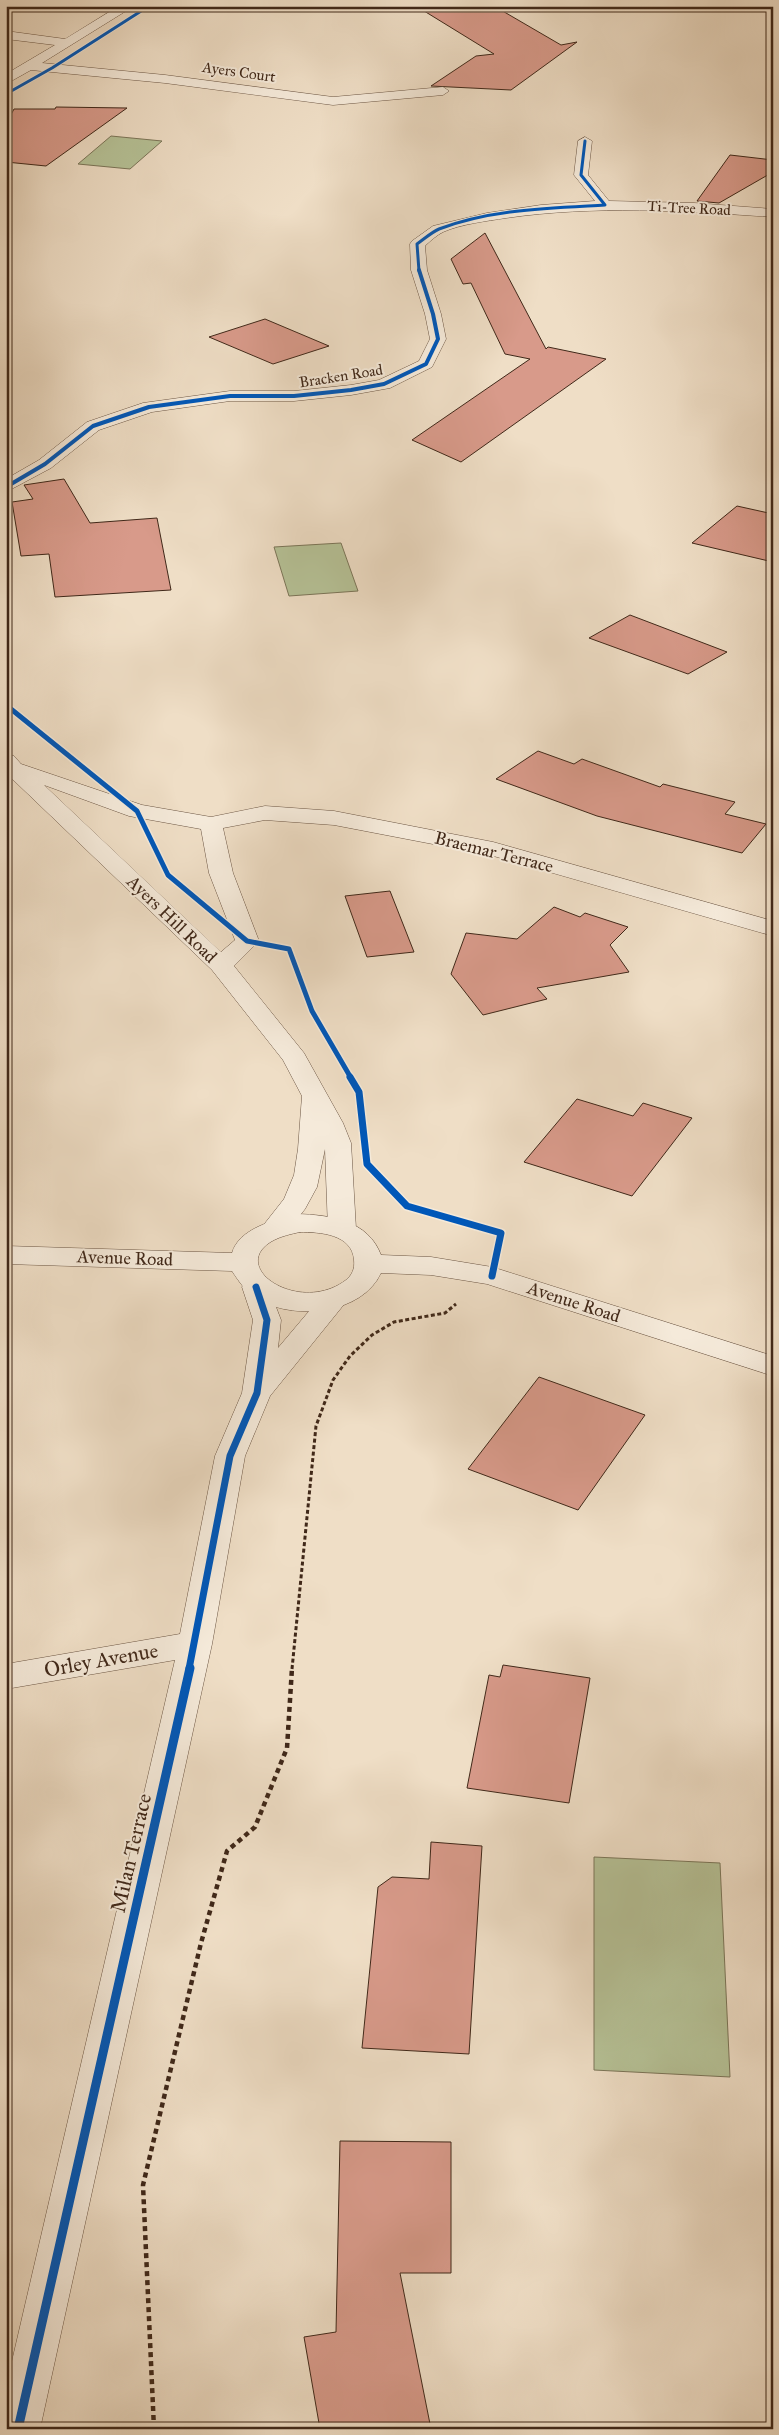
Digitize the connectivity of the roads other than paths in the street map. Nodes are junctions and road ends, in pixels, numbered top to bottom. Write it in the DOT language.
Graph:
graph roads {
  1 [pos="128,6"];
  2 [pos="6,35"];
  3 [pos="69,43"];
  4 [pos="30,66"];
  5 [pos="6,80"];
  6 [pos="443,91"];
  7 [pos="585,141"];
  8 [pos="605,205"];
  9 [pos="773,213"];
  10 [pos="6,487"];
  11 [pos="10,764"];
  12 [pos="210,824"];
  13 [pos="773,929"];
  14 [pos="221,965"];
  15 [pos="315,1096"];
  16 [pos="276,1227"];
  17 [pos="342,1229"];
  18 [pos="6,1255"];
  19 [pos="243,1262"];
  20 [pos="370,1264"];
  21 [pos="256,1287"];
  22 [pos="336,1297"];
  23 [pos="773,1366"];
  24 [pos="257,1393"];
  25 [pos="195,1644"];
  26 [pos="6,1677"];
  27 [pos="18,2429"];
  1 -- 3 [label="street"];
  2 -- 3 [label="street"];
  3 -- 4 [label="street"];
  4 -- 5 [label="street"];
  4 -- 6 [label="street, Ayers Court"];
  7 -- 8 [label="street"];
  8 -- 9 [label="street, Ti-Tree Road"];
  8 -- 10 [label="street, Bracken Road"];
  11 -- 12 [label="street, Braemar Terrace"];
  11 -- 14 [label="street, Ayers Hill Road"];
  12 -- 13 [label="street, Braemar Terrace"];
  12 -- 14 [label="street"];
  14 -- 15 [label="street, Ayers Hill Road"];
  15 -- 16 [label="street"];
  15 -- 17 [label="street, Ayers Hill Road"];
  16 -- 17 [label="street"];
  16 -- 19 [label="street"];
  17 -- 20 [label="street"];
  18 -- 19 [label="street, Avenue Road"];
  19 -- 21 [label="street"];
  20 -- 22 [label="street"];
  20 -- 23 [label="street, Avenue Road"];
  21 -- 22 [label="street"];
  21 -- 24 [label="street, Milan Terrace"];
  22 -- 24 [label="street, Milan Terrace"];
  24 -- 25 [label="street, Milan Terrace"];
  25 -- 26 [label="street, Orley Avenue"];
  25 -- 27 [label="street, Milan Terrace"];
}
